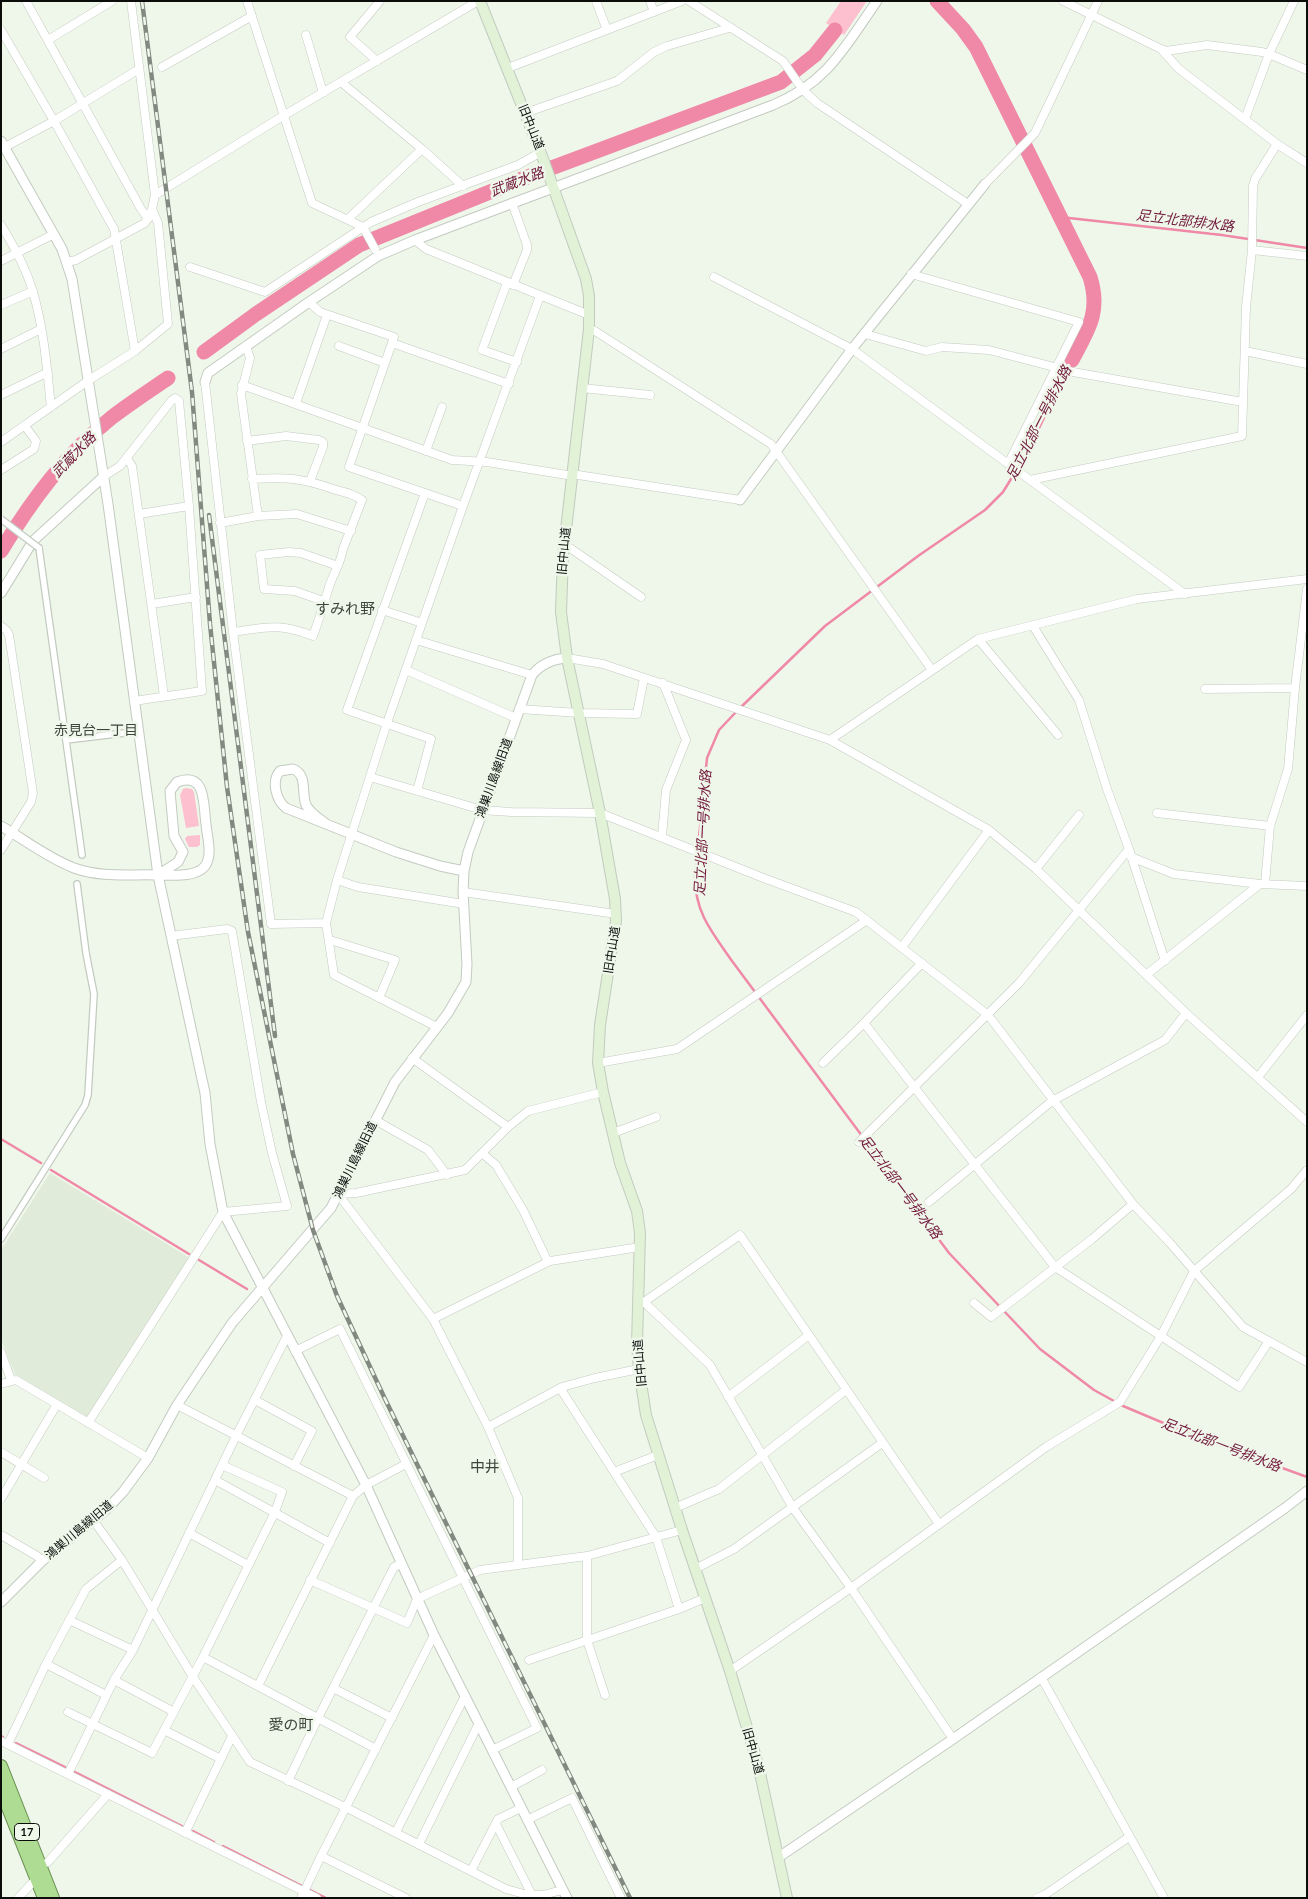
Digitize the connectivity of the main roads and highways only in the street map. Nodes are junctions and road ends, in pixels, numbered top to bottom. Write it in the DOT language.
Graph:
graph roads {
  1 [pos="479,1"];
  2 [pos="1,1766"];
  3 [pos="1,1790"];
  4 [pos="44,1898"];
  5 [pos="54,1898"];
  6 [pos="787,1898"];
  1 -- 6 [label="main road, 旧中山道"];
  2 -- 5 [label="highway, 17"];
  3 -- 4 [label="highway, 17"];
}
